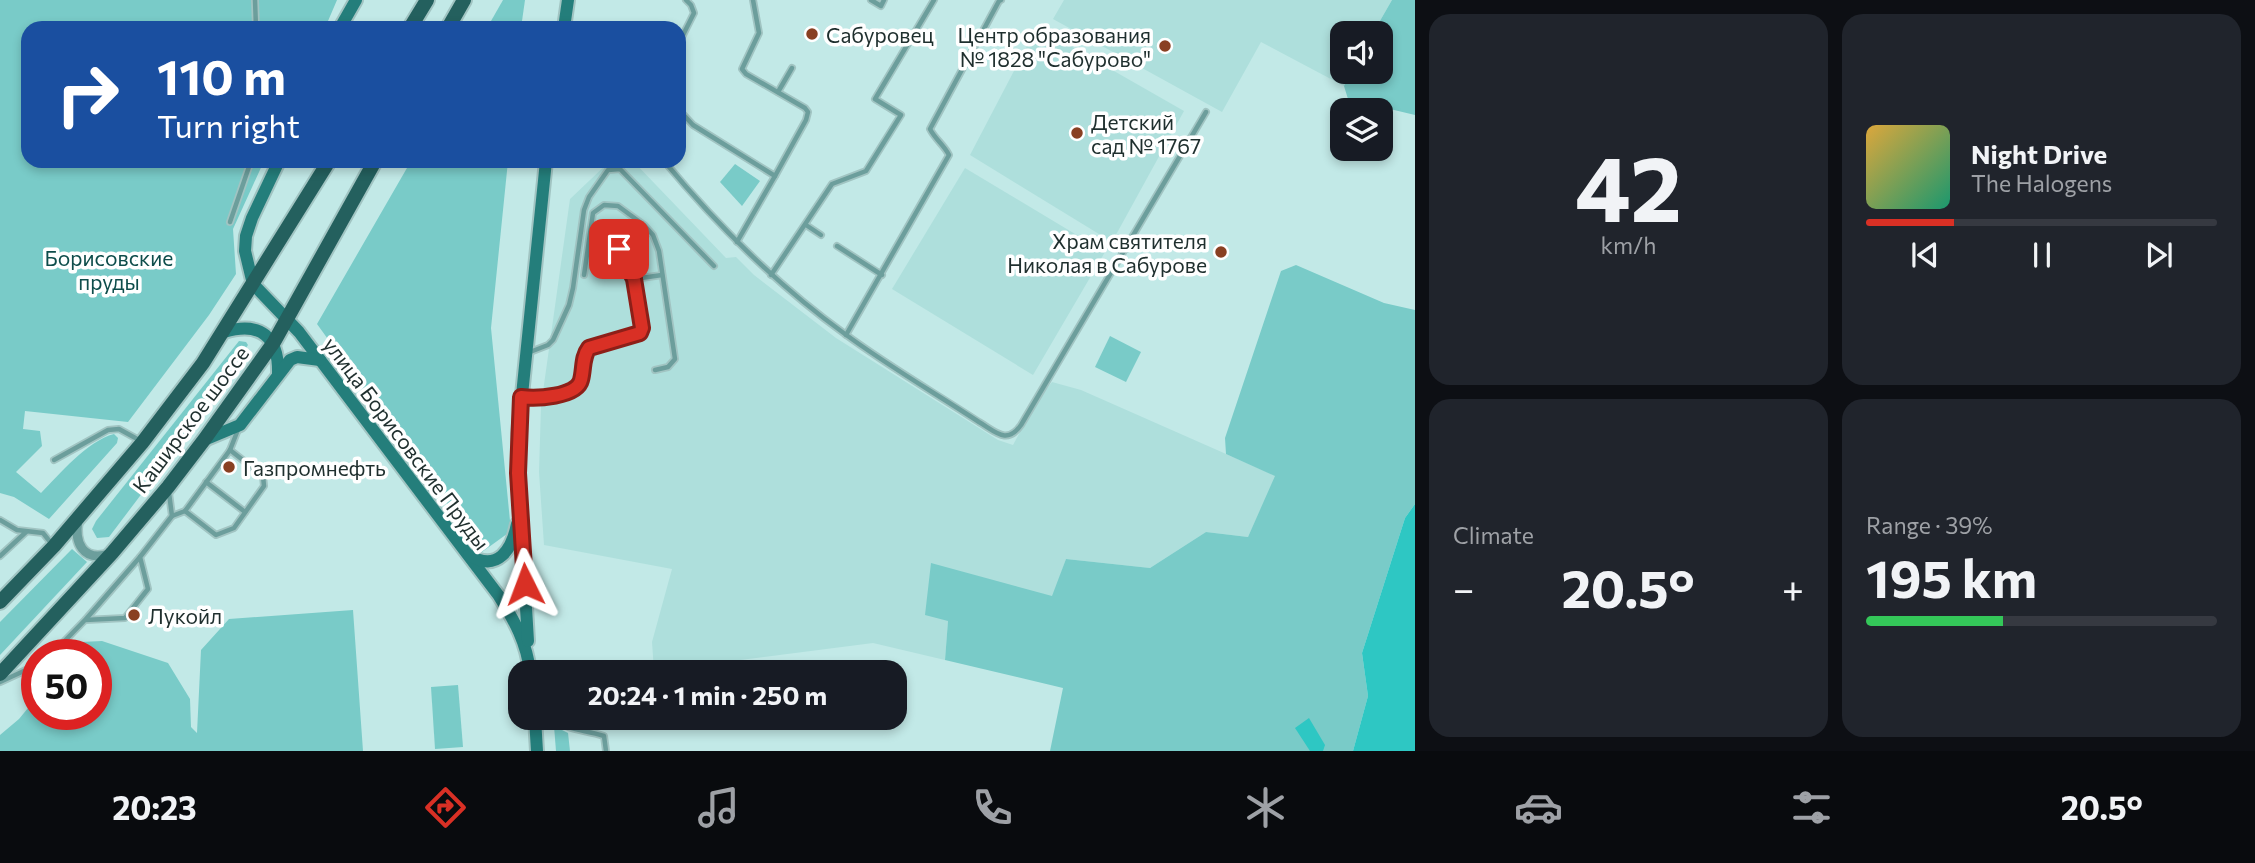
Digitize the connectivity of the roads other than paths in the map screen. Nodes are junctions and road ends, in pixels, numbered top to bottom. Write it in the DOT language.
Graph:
graph roads {
  1 [pos="255,0"];
  2 [pos="356,0"];
  3 [pos="427,0"];
  4 [pos="464,0"];
  5 [pos="568,0"];
  6 [pos="686,0"];
  7 [pos="753,0"];
  8 [pos="871,0"];
  9 [pos="884,0"];
  10 [pos="934,0"];
  11 [pos="1001,0"];
  12 [pos="256,21"];
  13 [pos="344,21"];
  14 [pos="414,21"];
  15 [pos="452,21"];
  16 [pos="565,21"];
  17 [pos="686,29"];
  18 [pos="792,68"];
  19 [pos="778,92"];
  20 [pos="1206,113"];
  21 [pos="686,118"];
  22 [pos="249,168"];
  23 [pos="276,168"];
  24 [pos="325,168"];
  25 [pos="371,168"];
  26 [pos="545,168"];
  27 [pos="670,168"];
  28 [pos="775,176"];
  29 [pos="230,222"];
  30 [pos="806,225"];
  31 [pos="821,235"];
  32 [pos="737,242"];
  33 [pos="837,246"];
  34 [pos="619,249"];
  35 [pos="714,267"];
  36 [pos="583,275"];
  37 [pos="663,275"];
  38 [pos="771,275"];
  39 [pos="882,275"];
  40 [pos="634,279"];
  41 [pos="253,284"];
  42 [pos="287,319"];
  43 [pos="224,332"];
  44 [pos="846,335"];
  45 [pos="274,342"];
  46 [pos="526,353"];
  47 [pos="320,360"];
  48 [pos="655,370"];
  49 [pos="278,374"];
  50 [pos="521,397"];
  51 [pos="240,425"];
  52 [pos="204,440"];
  53 [pos="142,443"];
  54 [pos="230,450"];
  55 [pos="54,460"];
  56 [pos="206,482"];
  57 [pos="168,487"];
  58 [pos="520,506"];
  59 [pos="185,511"];
  60 [pos="245,512"];
  61 [pos="79,515"];
  62 [pos="172,516"];
  63 [pos="0,520"];
  64 [pos="26,531"];
  65 [pos="54,546"];
  66 [pos="465,552"];
  67 [pos="112,554"];
  68 [pos="0,556"];
  69 [pos="140,557"];
  70 [pos="0,602"];
  71 [pos="85,620"];
  72 [pos="66,639"];
  73 [pos="528,660"];
  74 [pos="530,660"];
  75 [pos="21,672"];
  76 [pos="0,674"];
  77 [pos="0,682"];
  78 [pos="536,730"];
  79 [pos="571,730"];
  80 [pos="537,751"];
  81 [pos="606,751"];
  1 -- 12 [label="lane"];
  2 -- 13 [label="main road"];
  3 -- 14 [label="main road"];
  4 -- 15 [label="main road"];
  5 -- 16 [label="main road"];
  6 -- 17 [label="lane"];
  7 -- 19 [label="lane"];
  8 -- 9 [label="lane"];
  10 -- 30 [label="lane"];
  11 -- 39 [label="lane"];
  18 -- 19 [label="lane"];
  19 -- 28 [label="lane"];
  20 -- 44 [label="lane"];
  21 -- 28 [label="lane"];
  22 -- 29 [label="lane"];
  23 -- 41 [label="main road"];
  24 -- 41 [label="main road, Каширское шоссе"];
  25 -- 42 [label="main road, Каширское шоссе"];
  26 -- 46 [label="main road"];
  27 -- 32 [label="lane"];
  28 -- 32 [label="lane"];
  30 -- 31 [label="lane"];
  30 -- 38 [label="lane"];
  32 -- 38 [label="lane"];
  33 -- 39 [label="lane"];
  34 -- 40 [label="lane"];
  35 -- 46 [label="lane"];
  36 -- 37 [label="lane"];
  37 -- 40 [label="lane"];
  37 -- 48 [label="lane"];
  38 -- 44 [label="lane"];
  39 -- 44 [label="lane"];
  40 -- 50 [label="lane"];
  41 -- 42 [label="main road, улица Борисовские Пруды"];
  41 -- 43 [label="main road, Каширское шоссе"];
  42 -- 45 [label="main road, Каширское шоссе"];
  42 -- 47 [label="main road, улица Борисовские Пруды"];
  43 -- 45 [label="main road"];
  43 -- 53 [label="main road, Каширское шоссе"];
  45 -- 49 [label="main road"];
  45 -- 52 [label="main road, Каширское шоссе"];
  46 -- 50 [label="main road"];
  47 -- 49 [label="main road"];
  47 -- 66 [label="main road, улица Борисовские Пруды"];
  49 -- 51 [label="main road"];
  50 -- 58 [label="main road"];
  51 -- 52 [label="main road"];
  51 -- 54 [label="lane"];
  52 -- 57 [label="main road, Каширское шоссе"];
  53 -- 55 [label="lane"];
  53 -- 61 [label="main road, Каширское шоссе"];
  54 -- 56 [label="lane"];
  54 -- 60 [label="lane"];
  56 -- 59 [label="lane"];
  56 -- 60 [label="lane"];
  57 -- 62 [label="lane"];
  57 -- 67 [label="main road, Каширское шоссе"];
  58 -- 66 [label="main road"];
  58 -- 74 [label="main road"];
  59 -- 60 [label="lane"];
  59 -- 62 [label="lane"];
  61 -- 65 [label="main road, Каширское шоссе"];
  61 -- 67 [label="street"];
  62 -- 69 [label="lane"];
  63 -- 64 [label="lane"];
  64 -- 65 [label="lane"];
  64 -- 68 [label="lane"];
  65 -- 70 [label="main road, Каширское шоссе"];
  66 -- 73 [label="main road, улица Борисовские Пруды"];
  67 -- 76 [label="main road, Каширское шоссе"];
  69 -- 71 [label="lane"];
  69 -- 71 [label="lane"];
  71 -- 72 [label="lane"];
  75 -- 77 [label="lane"];
  78 -- 80 [label="main road"];
  79 -- 81 [label="lane"];
}
